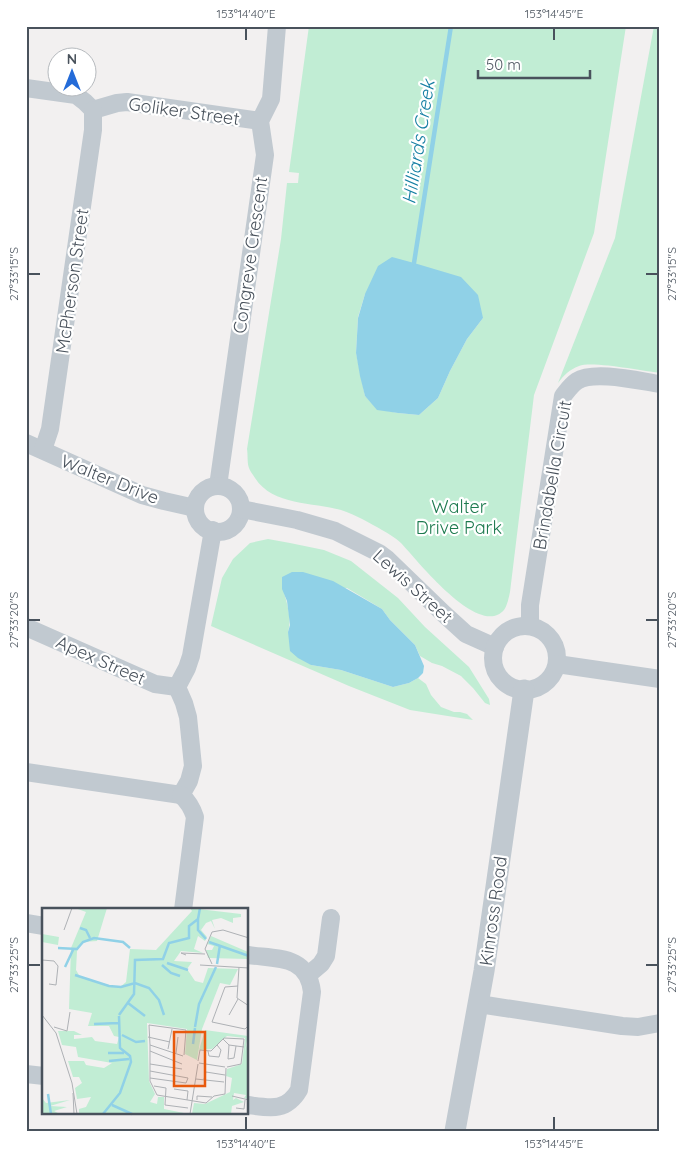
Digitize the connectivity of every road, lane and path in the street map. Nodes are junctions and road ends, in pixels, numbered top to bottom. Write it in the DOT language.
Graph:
graph roads {
  1 [pos="277,26"];
  2 [pos="26,88"];
  3 [pos="93,110"];
  4 [pos="260,121"];
  5 [pos="660,384"];
  6 [pos="26,443"];
  7 [pos="43,450"];
  8 [pos="218,486"];
  9 [pos="195,508"];
  10 [pos="241,509"];
  11 [pos="213,530"];
  12 [pos="530,626"];
  13 [pos="26,627"];
  14 [pos="495,647"];
  15 [pos="557,664"];
  16 [pos="660,680"];
  17 [pos="177,687"];
  18 [pos="524,690"];
  19 [pos="26,772"];
  20 [pos="181,795"];
  21 [pos="183,908"];
  22 [pos="332,918"];
  23 [pos="26,923"];
  24 [pos="42,926"];
  25 [pos="249,955"];
  26 [pos="308,975"];
  27 [pos="479,1004"];
  28 [pos="660,1023"];
  29 [pos="26,1074"];
  30 [pos="42,1076"];
  31 [pos="249,1105"];
  32 [pos="455,1131"];
  1 -- 4 [label="street"];
  2 -- 3 [label="street"];
  3 -- 4 [label="street, Goliker Street"];
  3 -- 7 [label="street, McPherson Street"];
  4 -- 8 [label="street, Congreve Crescent"];
  5 -- 12 [label="street, Brindabella Circuit"];
  6 -- 7 [label="street, Walter Drive"];
  7 -- 9 [label="street, Walter Drive"];
  8 -- 9 [label="street"];
  8 -- 10 [label="street"];
  9 -- 11 [label="street"];
  10 -- 11 [label="street"];
  10 -- 14 [label="street, Lewis Street"];
  11 -- 17 [label="street"];
  12 -- 14 [label="street"];
  12 -- 15 [label="street"];
  13 -- 17 [label="street, Apex Street"];
  14 -- 18 [label="street"];
  15 -- 16 [label="street"];
  15 -- 18 [label="street"];
  17 -- 20 [label="street"];
  18 -- 27 [label="street, Kinross Road"];
  19 -- 20 [label="street"];
  20 -- 21 [label="street"];
  22 -- 26 [label="street"];
  23 -- 24 [label="street"];
  25 -- 26 [label="street"];
  26 -- 31 [label="street"];
  27 -- 28 [label="street"];
  27 -- 32 [label="street, Kinross Road"];
  29 -- 30 [label="street"];
}
